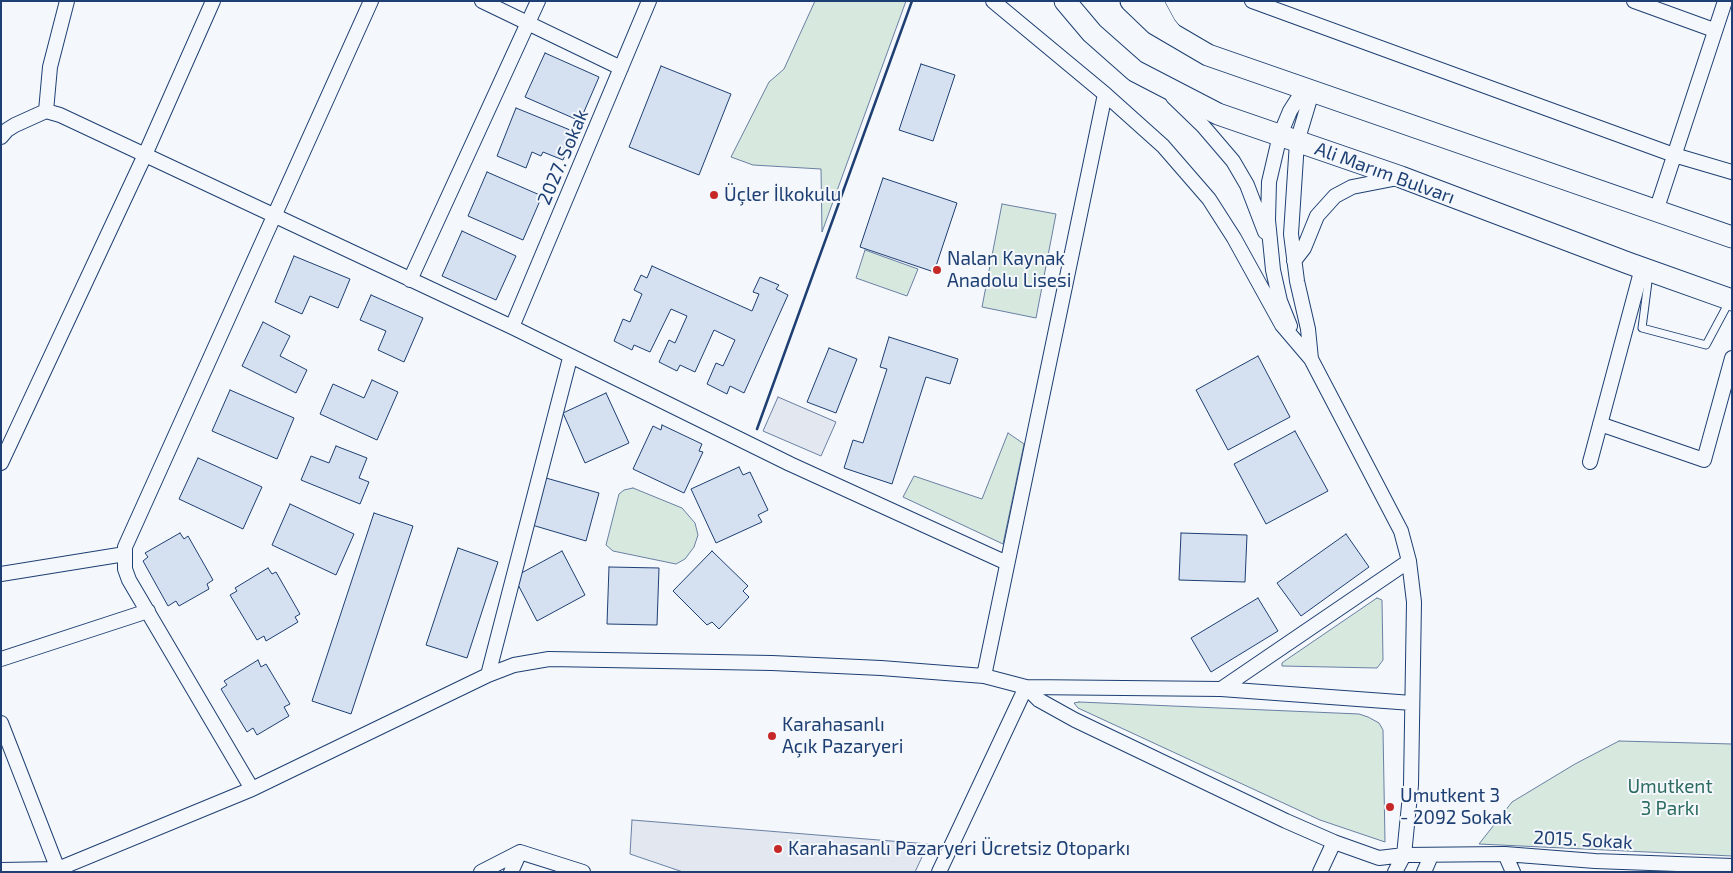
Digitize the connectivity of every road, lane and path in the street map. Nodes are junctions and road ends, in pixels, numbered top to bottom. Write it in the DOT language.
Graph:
graph roads {
  1 [pos="67,1"];
  2 [pos="213,1"];
  3 [pos="371,1"];
  4 [pos="482,1"];
  5 [pos="538,1"];
  6 [pos="649,1"];
  7 [pos="993,1"];
  8 [pos="1065,1"];
  9 [pos="1131,1"];
  10 [pos="1154,1"];
  11 [pos="1252,1"];
  12 [pos="1634,1"];
  13 [pos="1725,1"];
  14 [pos="528,25"];
  15 [pos="1714,30"];
  16 [pos="1181,41"];
  17 [pos="621,68"];
  18 [pos="1162,86"];
  19 [pos="1308,91"];
  20 [pos="1105,94"];
  21 [pos="46,111"];
  22 [pos="3,132"];
  23 [pos="1289,139"];
  24 [pos="1674,155"];
  25 [pos="144,156"];
  26 [pos="1732,172"];
  27 [pos="1401,177"];
  28 [pos="1656,211"];
  29 [pos="273,217"];
  30 [pos="1732,237"];
  31 [pos="1271,250"];
  32 [pos="1294,261"];
  33 [pos="1646,270"];
  34 [pos="410,280"];
  35 [pos="1731,299"];
  36 [pos="512,328"];
  37 [pos="1298,343"];
  38 [pos="570,358"];
  39 [pos="1732,358"];
  40 [pos="1311,359"];
  41 [pos="1600,424"];
  42 [pos="1590,462"];
  43 [pos="1,463"];
  44 [pos="125,554"];
  45 [pos="1409,561"];
  46 [pos="1007,563"];
  47 [pos="1,574"];
  48 [pos="148,611"];
  49 [pos="1,659"];
  50 [pos="488,675"];
  51 [pos="984,676"];
  52 [pos="1026,687"];
  53 [pos="1221,689"];
  54 [pos="1412,703"];
  55 [pos="1,723"];
  56 [pos="252,789"];
  57 [pos="1334,842"];
  58 [pos="520,852"];
  59 [pos="1505,854"];
  60 [pos="1404,855"];
  61 [pos="1432,856"];
  62 [pos="1732,866"];
  63 [pos="1,870"];
  64 [pos="58,870"];
  65 [pos="481,872"];
  66 [pos="511,872"];
  67 [pos="583,872"];
  68 [pos="939,872"];
  69 [pos="1320,872"];
  70 [pos="1395,872"];
  71 [pos="1424,872"];
  72 [pos="1513,872"];
  1 -- 21 [label="street"];
  2 -- 25 [label="street"];
  3 -- 29 [label="street"];
  4 -- 14 [label="street"];
  5 -- 14 [label="street"];
  6 -- 17 [label="street, 2027. Sokak"];
  7 -- 20 [label="street"];
  8 -- 18 [label="main road, Ali Marım Bulvarı"];
  9 -- 16 [label="main road"];
  10 -- 16 [label="street"];
  11 -- 24 [label="street"];
  12 -- 15 [label="street"];
  13 -- 15 [label="street"];
  14 -- 17 [label="street"];
  14 -- 34 [label="street"];
  15 -- 24 [label="street"];
  16 -- 19 [label="main road"];
  17 -- 36 [label="street, 2027. Sokak"];
  18 -- 23 [label="main road, Ali Marım Bulvarı"];
  18 -- 31 [label="street"];
  19 -- 23 [label="street"];
  19 -- 28 [label="main road"];
  20 -- 37 [label="street"];
  20 -- 46 [label="street"];
  21 -- 22 [label="street"];
  21 -- 25 [label="street"];
  23 -- 27 [label="main road, Ali Marım Bulvarı"];
  23 -- 31 [label="street"];
  23 -- 32 [label="street"];
  24 -- 26 [label="street"];
  24 -- 28 [label="street"];
  25 -- 29 [label="street"];
  25 -- 43 [label="street"];
  27 -- 32 [label="street"];
  27 -- 33 [label="main road, Ali Marım Bulvarı"];
  28 -- 30 [label="main road"];
  29 -- 34 [label="street"];
  29 -- 44 [label="street"];
  31 -- 37 [label="street"];
  32 -- 40 [label="street"];
  33 -- 35 [label="main road, Ali Marım Bulvarı"];
  33 -- 35 [label="lane"];
  33 -- 41 [label="street"];
  34 -- 36 [label="street"];
  36 -- 38 [label="street"];
  37 -- 40 [label="street"];
  38 -- 46 [label="street"];
  38 -- 50 [label="street"];
  39 -- 41 [label="street"];
  40 -- 45 [label="street"];
  41 -- 42 [label="street"];
  44 -- 47 [label="street"];
  44 -- 48 [label="street"];
  45 -- 53 [label="street"];
  45 -- 54 [label="street"];
  46 -- 51 [label="street"];
  48 -- 49 [label="street"];
  48 -- 56 [label="street"];
  50 -- 51 [label="street"];
  50 -- 56 [label="street"];
  51 -- 52 [label="street"];
  52 -- 53 [label="street"];
  52 -- 57 [label="street, 2015. Sokak"];
  52 -- 68 [label="street"];
  53 -- 54 [label="street"];
  54 -- 60 [label="street"];
  55 -- 64 [label="street"];
  56 -- 64 [label="street"];
  57 -- 60 [label="street, 2015. Sokak"];
  57 -- 69 [label="street"];
  58 -- 65 [label="street"];
  58 -- 66 [label="street"];
  58 -- 67 [label="street"];
  59 -- 61 [label="street, 2015. Sokak"];
  59 -- 62 [label="street, 2015. Sokak"];
  59 -- 72 [label="street"];
  60 -- 61 [label="street, 2015. Sokak"];
  60 -- 70 [label="street"];
  61 -- 71 [label="street"];
  63 -- 64 [label="street"];
}
